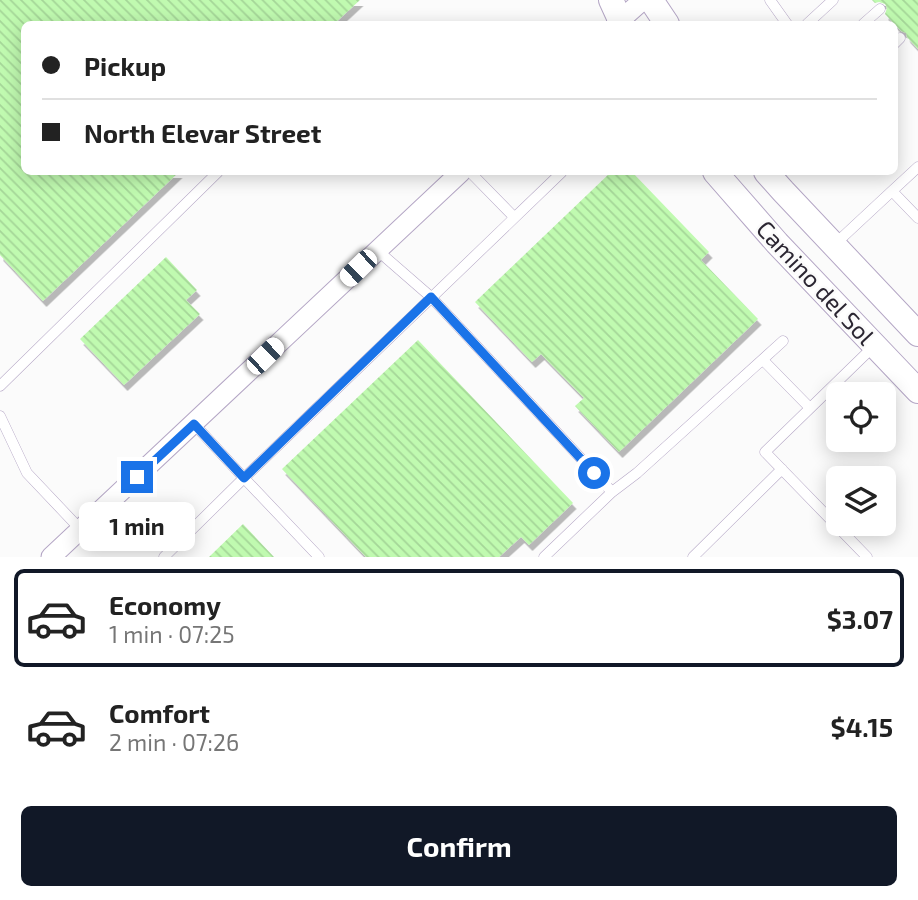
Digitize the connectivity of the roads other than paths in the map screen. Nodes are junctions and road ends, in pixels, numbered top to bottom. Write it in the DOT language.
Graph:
graph roads {
  1 [pos="643,0"];
  2 [pos="652,0"];
  3 [pos="770,0"];
  4 [pos="833,0"];
  5 [pos="880,9"];
  6 [pos="618,18"];
  7 [pos="665,21"];
  8 [pos="785,21"];
  9 [pos="810,21"];
  10 [pos="866,21"];
  11 [pos="918,167"];
  12 [pos="215,175"];
  13 [pos="458,175"];
  14 [pos="473,175"];
  15 [pos="559,175"];
  16 [pos="718,175"];
  17 [pos="769,175"];
  18 [pos="892,191"];
  19 [pos="514,217"];
  20 [pos="918,218"];
  21 [pos="834,245"];
  22 [pos="377,250"];
  23 [pos="431,297"];
  24 [pos="918,334"];
  25 [pos="783,341"];
  26 [pos="875,345"];
  27 [pos="763,360"];
  28 [pos="0,386"];
  29 [pos="918,391"];
  30 [pos="810,408"];
  31 [pos="0,416"];
  32 [pos="194,424"];
  33 [pos="782,469"];
  34 [pos="244,478"];
  35 [pos="612,492"];
  36 [pos="81,530"];
  37 [pos="51,557"];
  38 [pos="164,557"];
  39 [pos="319,557"];
  40 [pos="544,557"];
  41 [pos="693,557"];
  42 [pos="867,557"];
  1 -- 6 [label="street"];
  2 -- 7 [label="street"];
  3 -- 8 [label="lane"];
  4 -- 9 [label="lane"];
  5 -- 10 [label="lane"];
  11 -- 18 [label="lane"];
  12 -- 28 [label="lane"];
  13 -- 22 [label="street"];
  14 -- 19 [label="lane"];
  15 -- 19 [label="lane"];
  16 -- 26 [label="street, Camino del Sol"];
  17 -- 21 [label="street, Camino del Sol"];
  18 -- 20 [label="lane"];
  18 -- 21 [label="lane"];
  19 -- 23 [label="lane"];
  21 -- 24 [label="street, Camino del Sol"];
  22 -- 23 [label="lane"];
  22 -- 32 [label="street"];
  23 -- 34 [label="lane"];
  23 -- 35 [label="lane"];
  25 -- 27 [label="lane"];
  26 -- 29 [label="street, Camino del Sol"];
  26 -- 30 [label="lane"];
  27 -- 30 [label="lane"];
  27 -- 35 [label="lane"];
  30 -- 33 [label="lane"];
  31 -- 36 [label="lane"];
  32 -- 34 [label="lane"];
  32 -- 36 [label="street"];
  33 -- 41 [label="lane"];
  33 -- 42 [label="lane"];
  34 -- 38 [label="lane"];
  34 -- 39 [label="lane"];
  35 -- 40 [label="lane"];
  36 -- 37 [label="street"];
}
